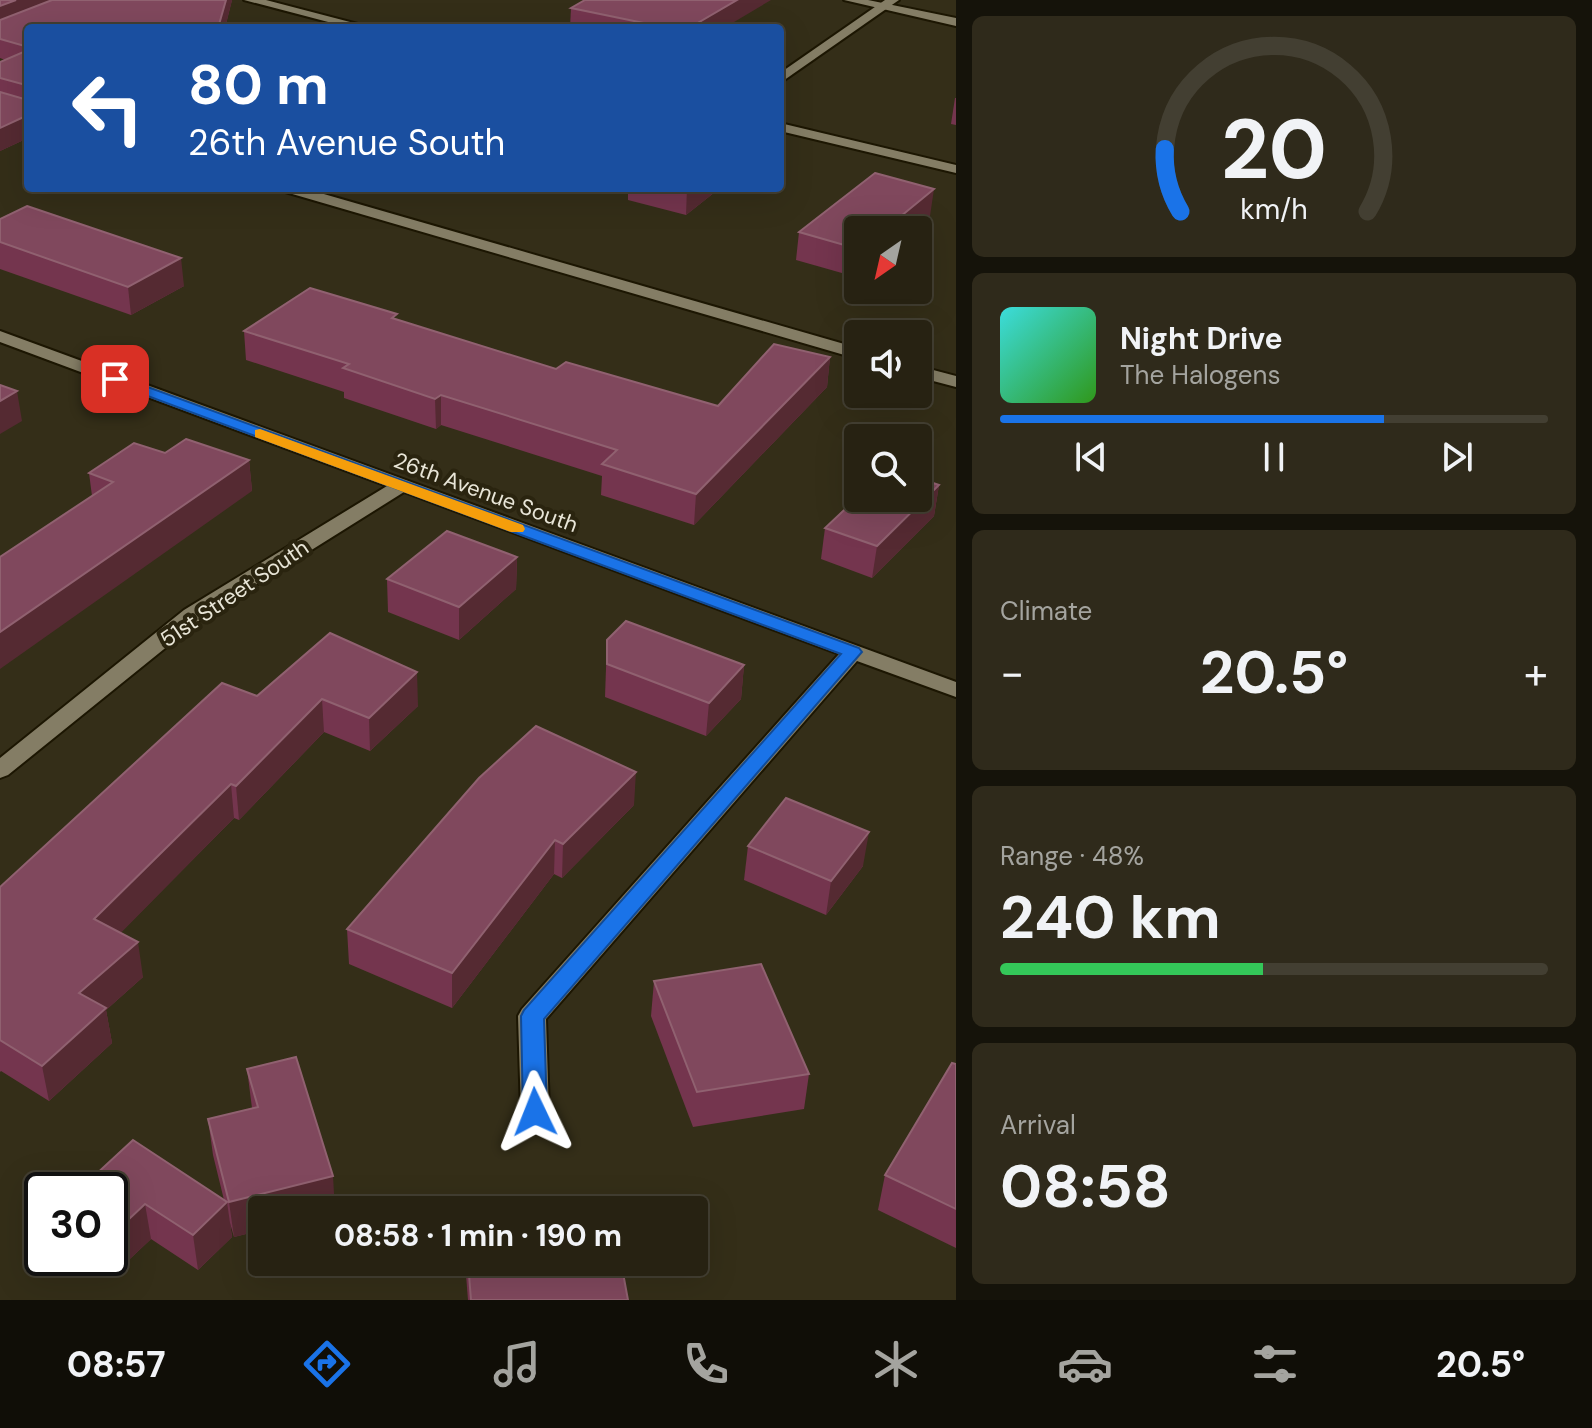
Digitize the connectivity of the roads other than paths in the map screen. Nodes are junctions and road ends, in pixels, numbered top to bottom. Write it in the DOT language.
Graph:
graph roads {
  1 [pos="250,0"];
  2 [pos="850,0"];
  3 [pos="888,3"];
  4 [pos="956,22"];
  5 [pos="350,24"];
  6 [pos="784,76"];
  7 [pos="784,128"];
  8 [pos="956,169"];
  9 [pos="301,192"];
  10 [pos="0,336"];
  11 [pos="844,350"];
  12 [pos="932,375"];
  13 [pos="956,382"];
  14 [pos="401,486"];
  15 [pos="853,652"];
  16 [pos="956,690"];
  17 [pos="0,770"];
  18 [pos="535,1112"];
  1 -- 5 [label="street"];
  2 -- 3 [label="street"];
  3 -- 4 [label="street"];
  3 -- 6 [label="street"];
  7 -- 8 [label="street"];
  9 -- 11 [label="street"];
  10 -- 14 [label="street, 26th Avenue South"];
  12 -- 13 [label="street"];
  14 -- 15 [label="street, 26th Avenue South"];
  14 -- 17 [label="street, 51st Street South"];
  15 -- 16 [label="street, 26th Avenue South"];
  15 -- 18 [label="street"];
}
